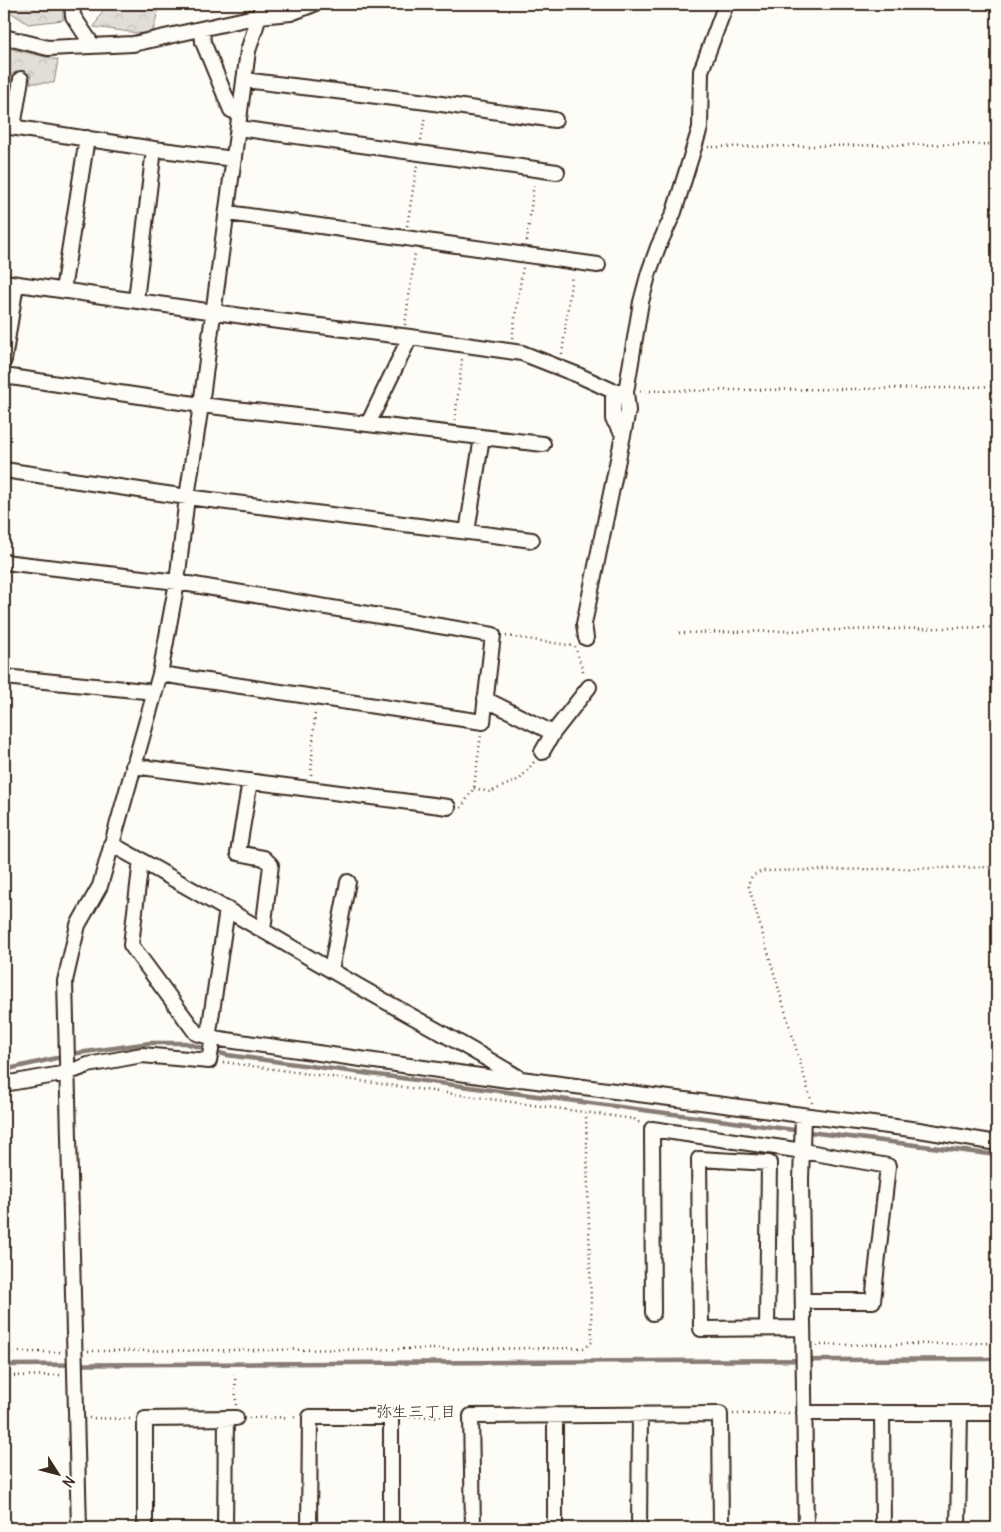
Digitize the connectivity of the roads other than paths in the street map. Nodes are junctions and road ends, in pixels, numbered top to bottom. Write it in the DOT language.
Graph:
graph roads {
  1 [pos="72,4"];
  2 [pos="314,4"];
  3 [pos="726,4"];
  4 [pos="261,10"];
  5 [pos="202,29"];
  6 [pos="4,38"];
  7 [pos="93,46"];
  8 [pos="21,79"];
  9 [pos="244,80"];
  10 [pos="239,120"];
  11 [pos="555,120"];
  12 [pos="8,126"];
  13 [pos="87,138"];
  14 [pos="154,149"];
  15 [pos="234,159"];
  16 [pos="557,172"];
  17 [pos="228,213"];
  18 [pos="598,265"];
  19 [pos="10,283"];
  20 [pos="63,290"];
  21 [pos="136,300"];
  22 [pos="214,312"];
  23 [pos="407,336"];
  24 [pos="4,360"];
  25 [pos="4,376"];
  26 [pos="620,391"];
  27 [pos="201,405"];
  28 [pos="368,424"];
  29 [pos="482,437"];
  30 [pos="543,444"];
  31 [pos="4,470"];
  32 [pos="187,496"];
  33 [pos="466,532"];
  34 [pos="532,540"];
  35 [pos="4,562"];
  36 [pos="177,582"];
  37 [pos="586,638"];
  38 [pos="160,674"];
  39 [pos="4,678"];
  40 [pos="588,687"];
  41 [pos="155,692"];
  42 [pos="485,699"];
  43 [pos="554,733"];
  44 [pos="542,752"];
  45 [pos="133,766"];
  46 [pos="250,781"];
  47 [pos="448,807"];
  48 [pos="111,844"];
  49 [pos="141,860"];
  50 [pos="348,882"];
  51 [pos="227,909"];
  52 [pos="263,930"];
  53 [pos="331,970"];
  54 [pos="213,1038"];
  55 [pos="67,1073"];
  56 [pos="521,1079"];
  57 [pos="4,1084"];
  58 [pos="809,1116"];
  59 [pos="997,1142"];
  60 [pos="803,1151"];
  61 [pos="803,1301"];
  62 [pos="653,1313"];
  63 [pos="767,1328"];
  64 [pos="803,1328"];
  65 [pos="804,1413"];
  66 [pos="882,1413"];
  67 [pos="960,1413"];
  68 [pos="997,1413"];
  69 [pos="640,1414"];
  70 [pos="555,1415"];
  71 [pos="79,1528"];
  72 [pos="145,1528"];
  73 [pos="225,1528"];
  74 [pos="309,1528"];
  75 [pos="391,1528"];
  76 [pos="473,1528"];
  77 [pos="555,1528"];
  78 [pos="639,1528"];
  79 [pos="721,1528"];
  80 [pos="806,1528"];
  81 [pos="883,1528"];
  82 [pos="958,1528"];
  1 -- 7 [label="street"];
  2 -- 4 [label="street"];
  3 -- 26 [label="street"];
  4 -- 5 [label="street"];
  4 -- 9 [label="street"];
  5 -- 7 [label="street"];
  5 -- 10 [label="street"];
  6 -- 7 [label="street"];
  8 -- 12 [label="street"];
  9 -- 10 [label="street"];
  9 -- 11 [label="street"];
  10 -- 15 [label="street"];
  10 -- 16 [label="street"];
  12 -- 13 [label="street"];
  13 -- 14 [label="street"];
  13 -- 20 [label="street"];
  14 -- 15 [label="street"];
  14 -- 21 [label="street"];
  15 -- 17 [label="street"];
  17 -- 18 [label="street"];
  17 -- 22 [label="street"];
  19 -- 20 [label="street"];
  19 -- 24 [label="street"];
  20 -- 21 [label="street"];
  21 -- 22 [label="street"];
  22 -- 23 [label="street"];
  22 -- 27 [label="street"];
  23 -- 26 [label="street"];
  23 -- 28 [label="street"];
  25 -- 27 [label="street"];
  26 -- 37 [label="street"];
  27 -- 28 [label="street"];
  27 -- 32 [label="street"];
  28 -- 29 [label="street"];
  29 -- 30 [label="street"];
  29 -- 33 [label="street"];
  31 -- 32 [label="street"];
  32 -- 33 [label="street"];
  32 -- 36 [label="street"];
  33 -- 34 [label="street"];
  35 -- 36 [label="street"];
  36 -- 38 [label="street"];
  36 -- 42 [label="street"];
  38 -- 41 [label="street"];
  38 -- 42 [label="street"];
  39 -- 41 [label="street"];
  40 -- 43 [label="street"];
  41 -- 45 [label="street"];
  42 -- 43 [label="street"];
  43 -- 44 [label="street"];
  45 -- 46 [label="street"];
  45 -- 48 [label="street"];
  46 -- 47 [label="street"];
  46 -- 52 [label="street"];
  48 -- 49 [label="street"];
  48 -- 55 [label="street"];
  49 -- 51 [label="street"];
  49 -- 54 [label="street"];
  50 -- 53 [label="street"];
  51 -- 52 [label="street"];
  51 -- 54 [label="street"];
  52 -- 53 [label="street"];
  53 -- 56 [label="street"];
  54 -- 55 [label="street"];
  54 -- 56 [label="street"];
  55 -- 57 [label="street"];
  55 -- 71 [label="street"];
  56 -- 58 [label="street"];
  58 -- 59 [label="street"];
  58 -- 60 [label="street"];
  60 -- 61 [label="street"];
  60 -- 61 [label="street"];
  60 -- 62 [label="street"];
  61 -- 64 [label="street"];
  63 -- 63 [label="street"];
  63 -- 64 [label="street"];
  64 -- 65 [label="street"];
  65 -- 66 [label="street"];
  65 -- 80 [label="street"];
  66 -- 67 [label="street"];
  66 -- 81 [label="street"];
  67 -- 68 [label="street"];
  67 -- 82 [label="street"];
  69 -- 70 [label="street"];
  69 -- 78 [label="street"];
  69 -- 79 [label="street"];
  70 -- 76 [label="street"];
  70 -- 77 [label="street"];
  72 -- 73 [label="street"];
  74 -- 75 [label="street"];
}
